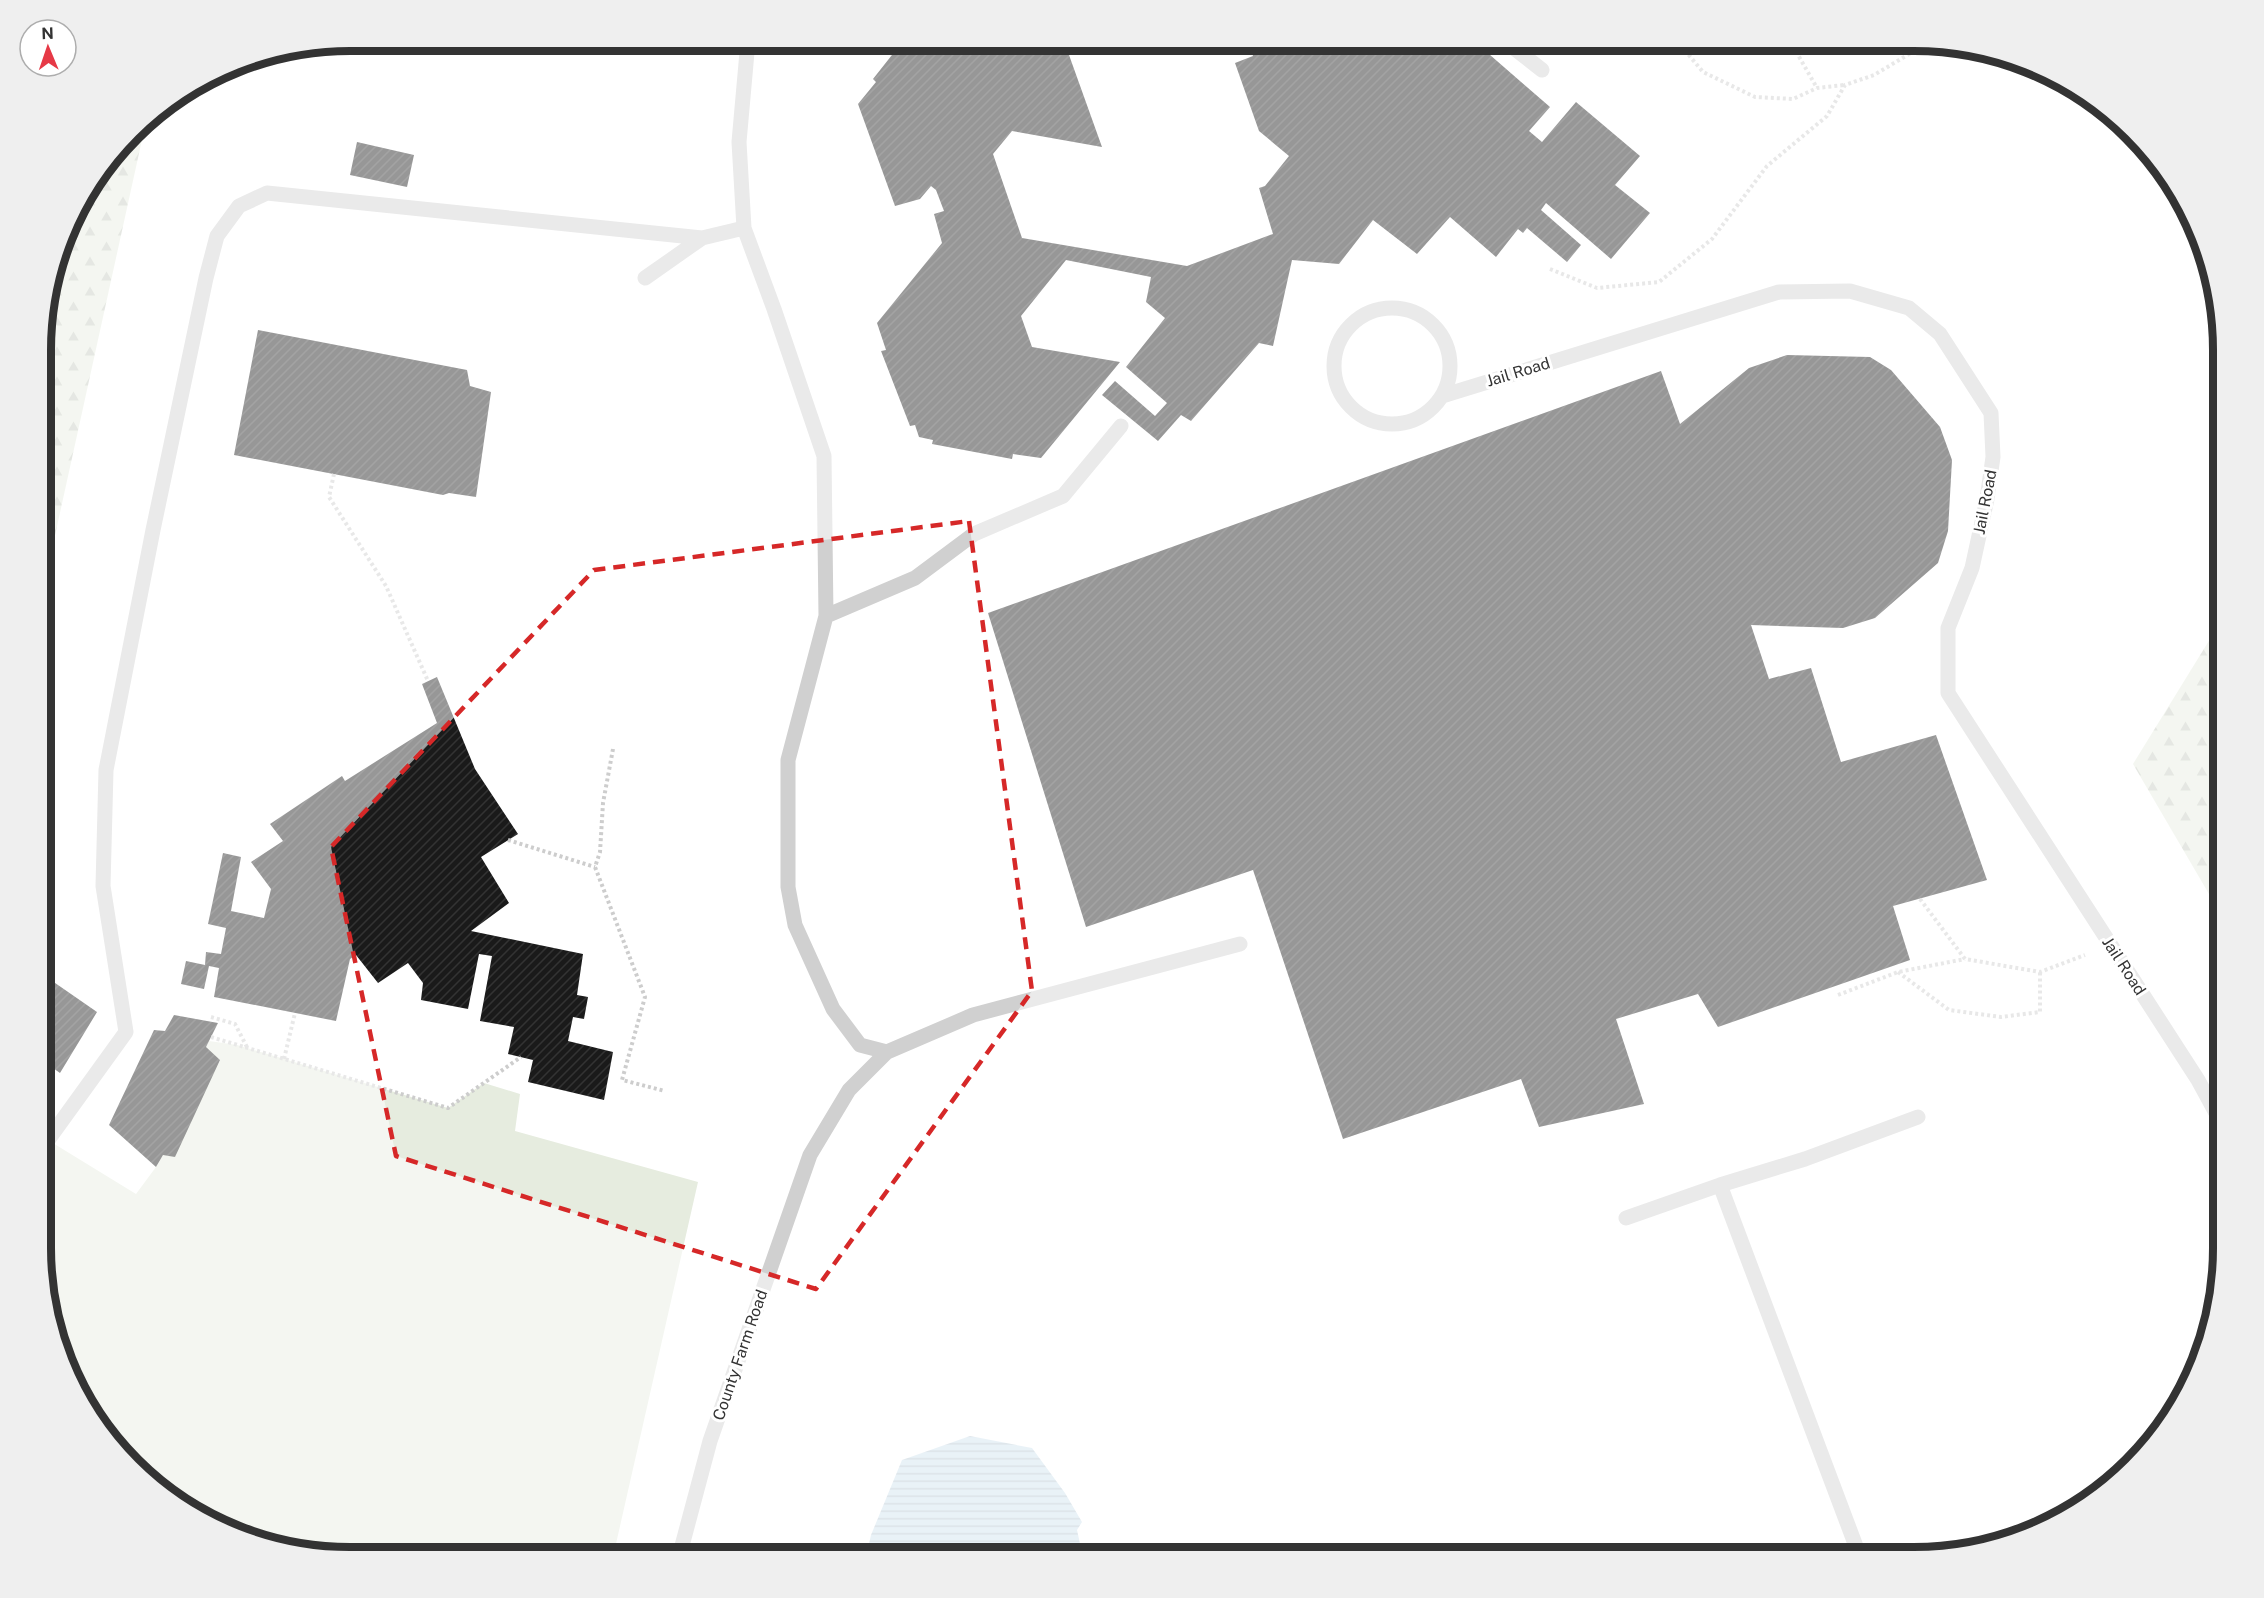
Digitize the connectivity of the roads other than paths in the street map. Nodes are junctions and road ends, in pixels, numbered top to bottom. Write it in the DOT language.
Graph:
graph roads {
  1 [pos="747,51"];
  2 [pos="1518,51"];
  3 [pos="1542,70"];
  4 [pos="744,228"];
  5 [pos="702,238"];
  6 [pos="645,278"];
  7 [pos="1442,396"];
  8 [pos="1120,426"];
  9 [pos="826,616"];
  10 [pos="1240,944"];
  11 [pos="887,1052"];
  12 [pos="2213,1108"];
  13 [pos="1918,1117"];
  14 [pos="51,1136"];
  15 [pos="1720,1185"];
  16 [pos="1626,1218"];
  17 [pos="682,1547"];
  18 [pos="1856,1547"];
  1 -- 4 [label="lane"];
  2 -- 3 [label="lane"];
  4 -- 5 [label="lane"];
  4 -- 9 [label="lane"];
  5 -- 6 [label="lane"];
  5 -- 14 [label="lane"];
  7 -- 7 [label="lane, Jail Road"];
  7 -- 12 [label="lane, Jail Road"];
  8 -- 9 [label="lane"];
  9 -- 11 [label="lane"];
  10 -- 11 [label="lane"];
  11 -- 17 [label="lane, County Farm Road"];
  13 -- 15 [label="lane"];
  15 -- 16 [label="lane"];
  15 -- 18 [label="lane"];
}
